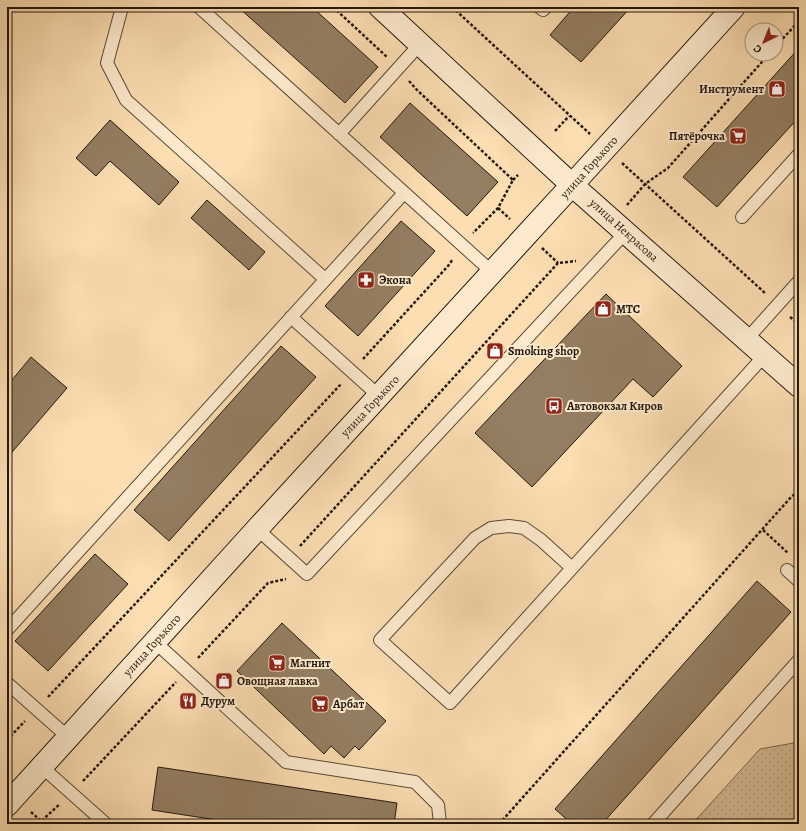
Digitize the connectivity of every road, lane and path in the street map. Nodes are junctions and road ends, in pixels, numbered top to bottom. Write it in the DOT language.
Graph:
graph roads {
  1 [pos="122,7"];
  2 [pos="199,7"];
  3 [pos="332,7"];
  4 [pos="380,7"];
  5 [pos="452,7"];
  6 [pos="539,7"];
  7 [pos="546,7"];
  8 [pos="734,7"];
  9 [pos="799,20"];
  10 [pos="784,37"];
  11 [pos="420,44"];
  12 [pos="762,62"];
  13 [pos="398,68"];
  14 [pos="555,131"];
  15 [pos="339,134"];
  16 [pos="799,154"];
  17 [pos="518,175"];
  18 [pos="513,180"];
  19 [pos="645,184"];
  20 [pos="572,185"];
  21 [pos="404,193"];
  22 [pos="742,217"];
  23 [pos="620,227"];
  24 [pos="462,245"];
  25 [pos="578,261"];
  26 [pos="492,272"];
  27 [pos="325,279"];
  28 [pos="799,282"];
  29 [pos="778,305"];
  30 [pos="291,317"];
  31 [pos="799,324"];
  32 [pos="747,339"];
  33 [pos="765,355"];
  34 [pos="352,372"];
  35 [pos="799,386"];
  36 [pos="379,396"];
  37 [pos="799,492"];
  38 [pos="257,529"];
  39 [pos="763,530"];
  40 [pos="789,553"];
  41 [pos="291,560"];
  42 [pos="572,568"];
  43 [pos="787,570"];
  44 [pos="307,574"];
  45 [pos="799,581"];
  46 [pos="7,630"];
  47 [pos="155,642"];
  48 [pos="799,660"];
  49 [pos="186,671"];
  50 [pos="7,683"];
  51 [pos="36,709"];
  52 [pos="68,738"];
  53 [pos="7,740"];
  54 [pos="42,767"];
  55 [pos="72,793"];
  56 [pos="7,805"];
  57 [pos="799,820"];
  58 [pos="38,824"];
  59 [pos="106,824"];
  60 [pos="440,824"];
  61 [pos="499,824"];
  62 [pos="653,824"];
  63 [pos="757,824"];
  1 -- 27 [label="lane"];
  2 -- 15 [label="lane"];
  3 -- 13 [label="path"];
  4 -- 11 [label="street, улица Некрасова"];
  5 -- 14 [label="path"];
  6 -- 7 [label="lane"];
  8 -- 20 [label="street, улица Горького"];
  9 -- 10 [label="path"];
  11 -- 13 [label="lane"];
  11 -- 20 [label="street, улица Некрасова"];
  12 -- 19 [label="path"];
  13 -- 15 [label="lane"];
  13 -- 18 [label="path"];
  15 -- 21 [label="lane"];
  16 -- 22 [label="lane"];
  17 -- 18 [label="path"];
  18 -- 24 [label="path"];
  19 -- 23 [label="path"];
  19 -- 29 [label="path"];
  20 -- 23 [label="street, улица Некрасова"];
  20 -- 26 [label="street, улица Горького"];
  21 -- 24 [label="lane"];
  21 -- 27 [label="lane"];
  23 -- 32 [label="street, улица Некрасова"];
  23 -- 44 [label="lane"];
  24 -- 26 [label="lane"];
  24 -- 34 [label="path"];
  25 -- 41 [label="path"];
  26 -- 36 [label="street, улица Горького"];
  27 -- 30 [label="lane"];
  28 -- 29 [label="lane"];
  29 -- 31 [label="path"];
  29 -- 32 [label="lane"];
  30 -- 34 [label="lane"];
  30 -- 46 [label="lane"];
  32 -- 33 [label="street, улица Некрасова"];
  33 -- 35 [label="street, улица Некрасова"];
  33 -- 42 [label="lane"];
  34 -- 36 [label="lane"];
  34 -- 51 [label="path"];
  36 -- 38 [label="street, улица Горького"];
  37 -- 39 [label="path"];
  38 -- 41 [label="lane"];
  38 -- 47 [label="street, улица Горького"];
  39 -- 40 [label="path"];
  39 -- 61 [label="path"];
  41 -- 44 [label="lane"];
  42 -- 42 [label="lane"];
  43 -- 45 [label="lane"];
  44 -- 49 [label="path"];
  47 -- 49 [label="lane"];
  47 -- 52 [label="street, улица Горького"];
  48 -- 62 [label="lane"];
  49 -- 55 [label="path"];
  49 -- 60 [label="lane"];
  50 -- 51 [label="lane"];
  51 -- 52 [label="lane"];
  51 -- 53 [label="path"];
  52 -- 54 [label="street, улица Горького"];
  54 -- 55 [label="lane"];
  54 -- 56 [label="street, улица Горького"];
  55 -- 58 [label="path"];
  55 -- 59 [label="lane"];
  57 -- 63 [label="path"];
}
